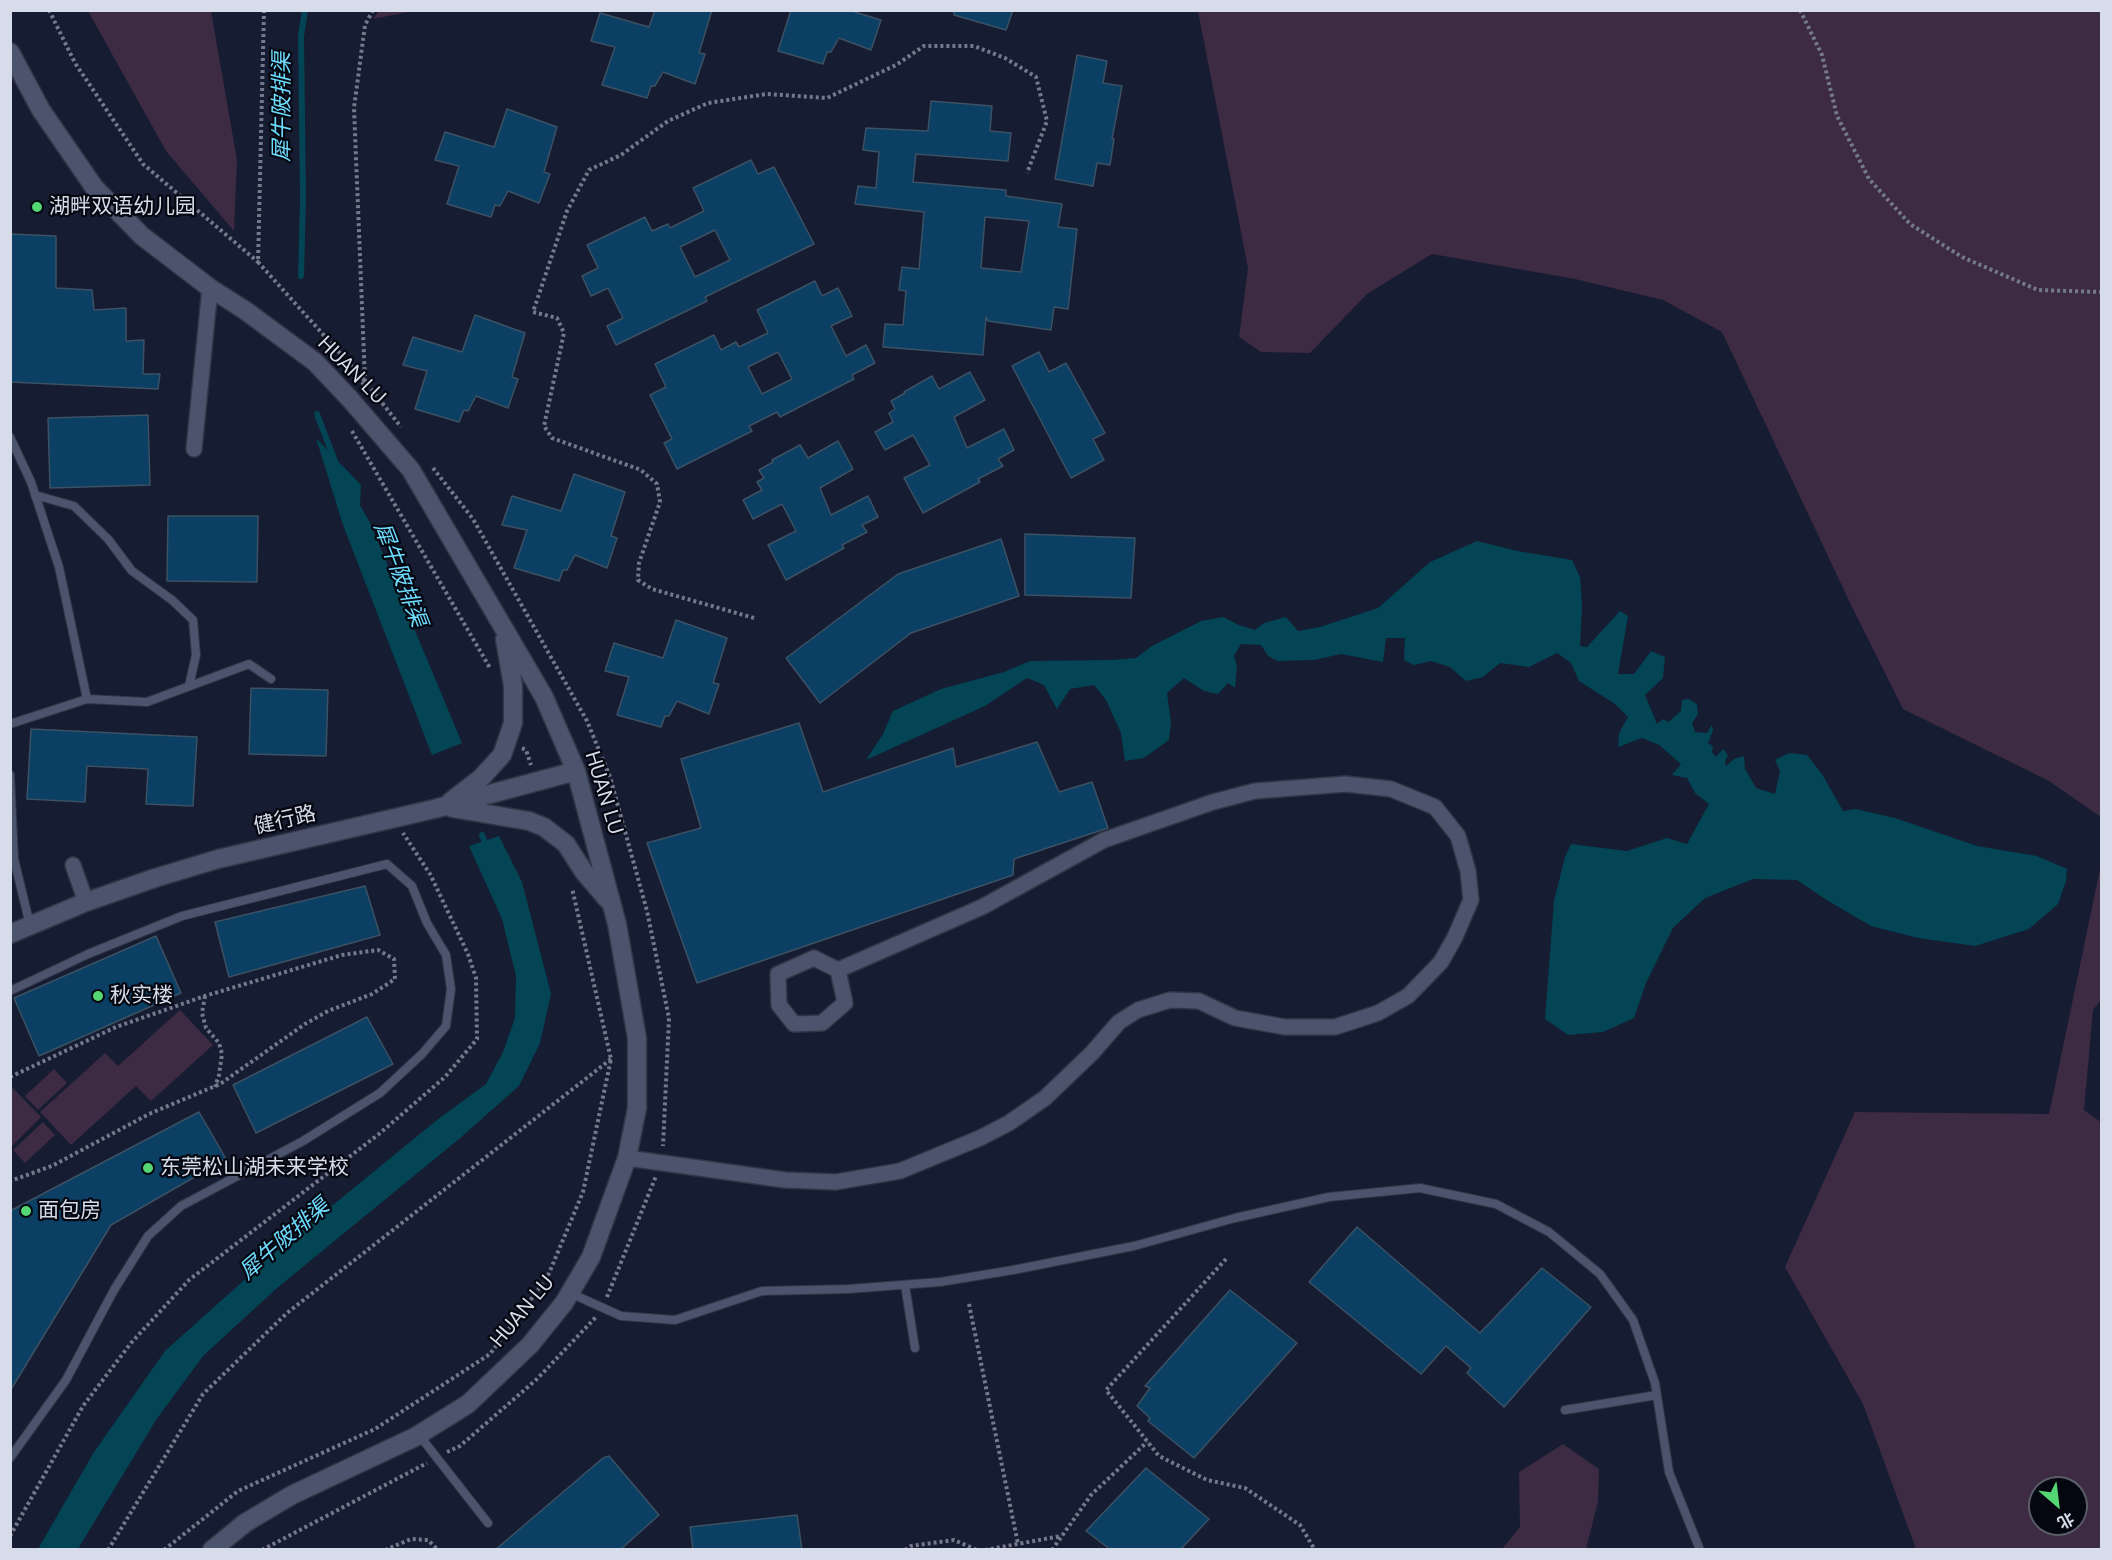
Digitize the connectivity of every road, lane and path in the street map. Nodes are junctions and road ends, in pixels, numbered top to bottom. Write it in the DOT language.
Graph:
graph roads {
  1 [pos="49,10"];
  2 [pos="264,10"];
  3 [pos="373,10"];
  4 [pos="1800,10"];
  5 [pos="11,57"];
  6 [pos="1027,173"];
  7 [pos="258,262"];
  8 [pos="210,288"];
  9 [pos="2102,292"];
  10 [pos="365,381"];
  11 [pos="350,399"];
  12 [pos="349,427"];
  13 [pos="408,436"];
  14 [pos="10,437"];
  15 [pos="194,449"];
  16 [pos="430,464"];
  17 [pos="35,495"];
  18 [pos="754,618"];
  19 [pos="504,630"];
  20 [pos="496,678"];
  21 [pos="272,679"];
  22 [pos="189,686"];
  23 [pos="87,699"];
  24 [pos="10,724"];
  25 [pos="507,741"];
  26 [pos="576,771"];
  27 [pos="10,775"];
  28 [pos="538,782"];
  29 [pos="444,807"];
  30 [pos="394,818"];
  31 [pos="74,865"];
  32 [pos="571,881"];
  33 [pos="86,902"];
  34 [pos="612,904"];
  35 [pos="31,926"];
  36 [pos="10,934"];
  37 [pos="838,970"];
  38 [pos="10,991"];
  39 [pos="205,996"];
  40 [pos="611,1059"];
  41 [pos="10,1077"];
  42 [pos="215,1087"];
  43 [pos="627,1158"];
  44 [pos="662,1164"];
  45 [pos="10,1181"];
  46 [pos="1226,1259"];
  47 [pos="905,1285"];
  48 [pos="570,1293"];
  49 [pos="969,1304"];
  50 [pos="603,1307"];
  51 [pos="915,1348"];
  52 [pos="1657,1395"];
  53 [pos="1565,1410"];
  54 [pos="419,1436"];
  55 [pos="1147,1442"];
  56 [pos="10,1458"];
  57 [pos="436,1458"];
  58 [pos="488,1523"];
  59 [pos="10,1536"];
  60 [pos="1062,1536"];
  61 [pos="1018,1544"];
  62 [pos="108,1550"];
  63 [pos="164,1550"];
  64 [pos="212,1550"];
  65 [pos="261,1550"];
  66 [pos="385,1550"];
  67 [pos="438,1550"];
  68 [pos="905,1550"];
  69 [pos="977,1550"];
  70 [pos="985,1550"];
  71 [pos="1052,1550"];
  72 [pos="1315,1550"];
  73 [pos="1700,1550"];
  1 -- 7 [label="path"];
  2 -- 7 [label="path"];
  3 -- 10 [label="path"];
  4 -- 9 [label="path"];
  5 -- 8 [label="street, HUAN LU"];
  6 -- 18 [label="path"];
  7 -- 10 [label="path"];
  8 -- 11 [label="street, HUAN LU"];
  8 -- 15 [label="street"];
  10 -- 11 [label="path"];
  10 -- 13 [label="path"];
  11 -- 19 [label="street, HUAN LU"];
  12 -- 20 [label="path"];
  14 -- 17 [label="lane"];
  16 -- 44 [label="path"];
  17 -- 22 [label="lane"];
  17 -- 23 [label="lane"];
  19 -- 25 [label="street"];
  19 -- 26 [label="street, HUAN LU"];
  21 -- 22 [label="lane"];
  22 -- 23 [label="lane"];
  23 -- 24 [label="lane"];
  25 -- 28 [label="path"];
  25 -- 29 [label="street"];
  26 -- 28 [label="street, 健行路"];
  26 -- 34 [label="street, HUAN LU"];
  27 -- 35 [label="lane"];
  28 -- 29 [label="street, 健行路"];
  29 -- 30 [label="street, 健行路"];
  29 -- 34 [label="street"];
  30 -- 33 [label="street, 健行路"];
  30 -- 59 [label="path"];
  31 -- 33 [label="street"];
  32 -- 40 [label="path"];
  33 -- 35 [label="street, 健行路"];
  34 -- 43 [label="street, HUAN LU"];
  35 -- 36 [label="street, 健行路"];
  37 -- 37 [label="street"];
  37 -- 44 [label="street"];
  38 -- 56 [label="lane"];
  39 -- 41 [label="path"];
  39 -- 42 [label="path"];
  39 -- 42 [label="path"];
  40 -- 62 [label="path"];
  40 -- 63 [label="path"];
  42 -- 45 [label="path"];
  43 -- 44 [label="street"];
  43 -- 48 [label="street, HUAN LU"];
  44 -- 50 [label="path"];
  46 -- 55 [label="path"];
  47 -- 50 [label="lane"];
  47 -- 51 [label="lane"];
  47 -- 52 [label="lane"];
  48 -- 50 [label="lane"];
  48 -- 54 [label="street, HUAN LU"];
  49 -- 61 [label="path"];
  50 -- 57 [label="path"];
  52 -- 53 [label="lane"];
  52 -- 73 [label="lane"];
  54 -- 57 [label="lane"];
  54 -- 64 [label="street, HUAN LU"];
  55 -- 60 [label="path"];
  55 -- 72 [label="path"];
  57 -- 58 [label="lane"];
  57 -- 65 [label="path"];
  60 -- 61 [label="path"];
  60 -- 71 [label="path"];
  61 -- 70 [label="path"];
  66 -- 67 [label="path"];
  68 -- 69 [label="path"];
}
